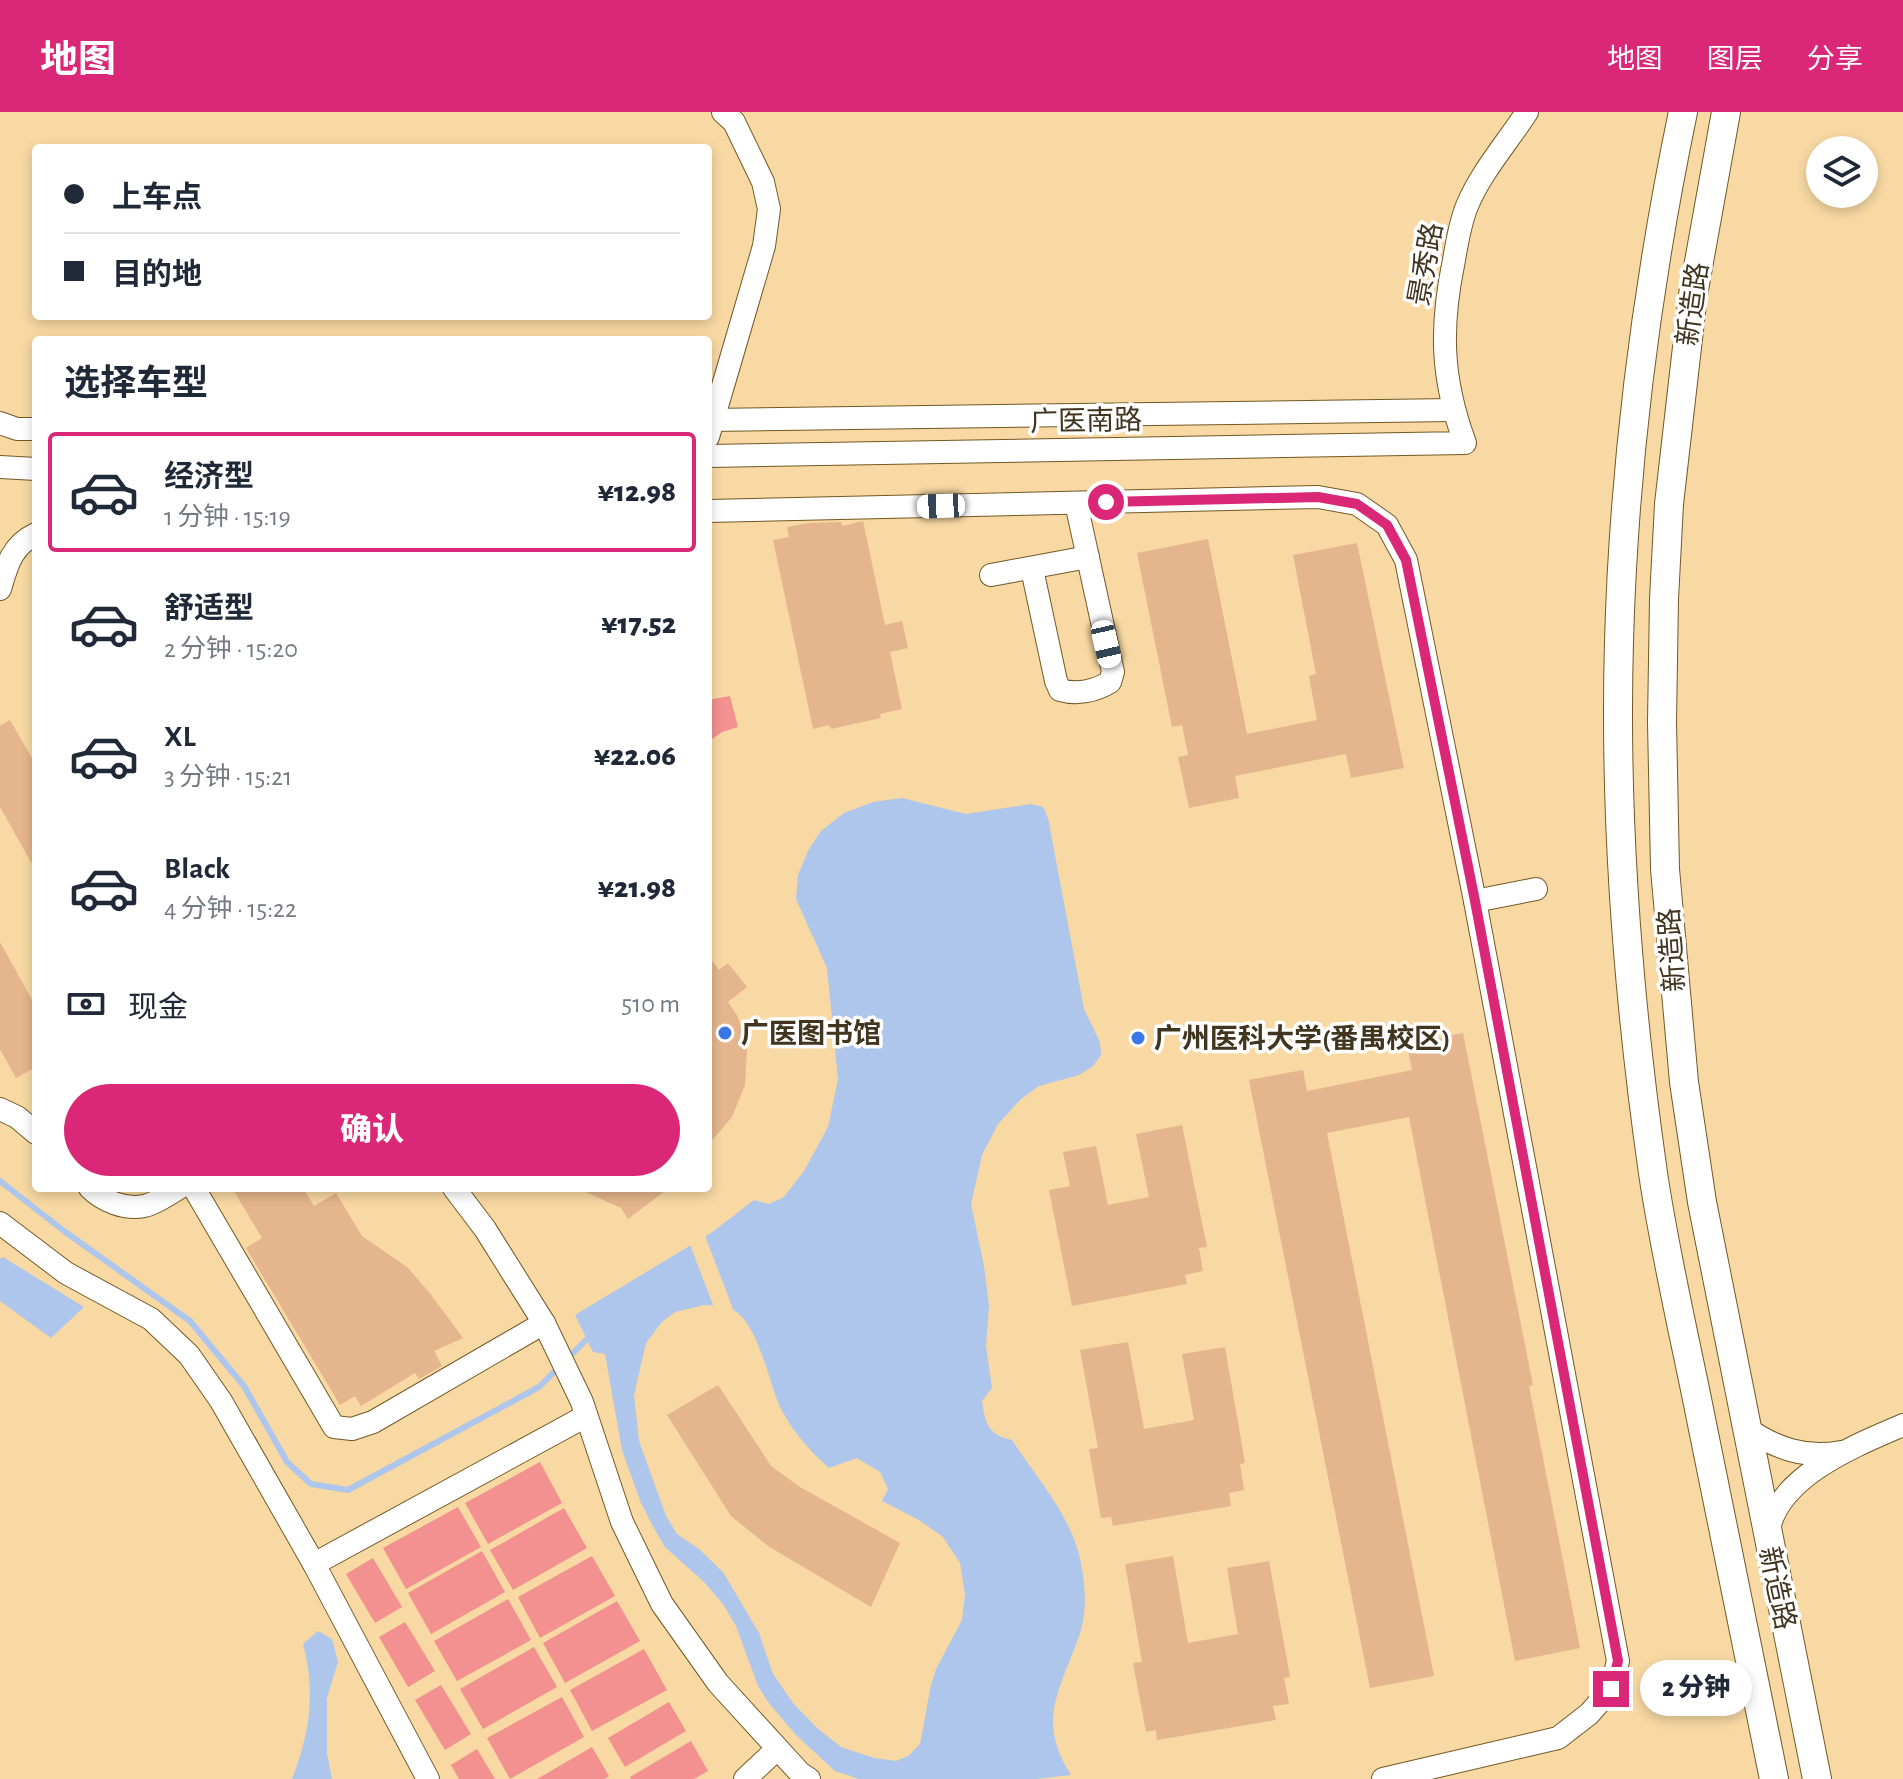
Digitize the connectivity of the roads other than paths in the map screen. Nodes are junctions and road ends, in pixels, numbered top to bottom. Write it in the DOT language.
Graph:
graph roads {
  1 [pos="723,112"];
  2 [pos="1527,112"];
  3 [pos="1683,112"];
  4 [pos="1726,112"];
  5 [pos="1453,410"];
  6 [pos="712,420"];
  7 [pos="0,423"];
  8 [pos="712,423"];
  9 [pos="32,429"];
  10 [pos="1465,443"];
  11 [pos="712,456"];
  12 [pos="0,467"];
  13 [pos="32,469"];
  14 [pos="1076,503"];
  15 [pos="712,511"];
  16 [pos="32,536"];
  17 [pos="1088,557"];
  18 [pos="1032,569"];
  19 [pos="991,575"];
  20 [pos="0,589"];
  21 [pos="1536,889"];
  22 [pos="1475,901"];
  23 [pos="0,1109"];
  24 [pos="32,1130"];
  25 [pos="93,1192"];
  26 [pos="171,1192"];
  27 [pos="196,1192"];
  28 [pos="457,1192"];
  29 [pos="0,1223"];
  30 [pos="544,1323"];
  31 [pos="584,1409"];
  32 [pos="1903,1425"];
  33 [pos="1746,1428"];
  34 [pos="1842,1452"];
  35 [pos="1768,1535"];
  36 [pos="314,1564"];
  37 [pos="777,1749"];
  38 [pos="428,1779"];
  39 [pos="745,1779"];
  40 [pos="809,1779"];
  41 [pos="1383,1779"];
  42 [pos="1774,1779"];
  43 [pos="1817,1779"];
  1 -- 8 [label="street"];
  2 -- 5 [label="street, 景秀路"];
  3 -- 42 [label="main road, 新造路"];
  4 -- 33 [label="main road, 新造路"];
  5 -- 6 [label="street, 广医南路"];
  5 -- 10 [label="street, 景秀路"];
  7 -- 9 [label="street"];
  10 -- 11 [label="street, 广医南路"];
  12 -- 13 [label="street"];
  14 -- 15 [label="street"];
  14 -- 17 [label="street"];
  14 -- 22 [label="street"];
  16 -- 20 [label="street"];
  17 -- 18 [label="street"];
  17 -- 18 [label="street"];
  18 -- 19 [label="street"];
  21 -- 22 [label="street"];
  22 -- 41 [label="street"];
  23 -- 24 [label="street"];
  25 -- 26 [label="street"];
  27 -- 30 [label="street"];
  28 -- 30 [label="street"];
  29 -- 36 [label="street"];
  30 -- 31 [label="street"];
  31 -- 36 [label="street"];
  31 -- 37 [label="street"];
  32 -- 34 [label="street"];
  33 -- 34 [label="street"];
  33 -- 35 [label="main road, 新造路"];
  34 -- 35 [label="street"];
  35 -- 43 [label="main road, 新造路"];
  36 -- 38 [label="street"];
  37 -- 39 [label="street"];
  37 -- 40 [label="street"];
}
